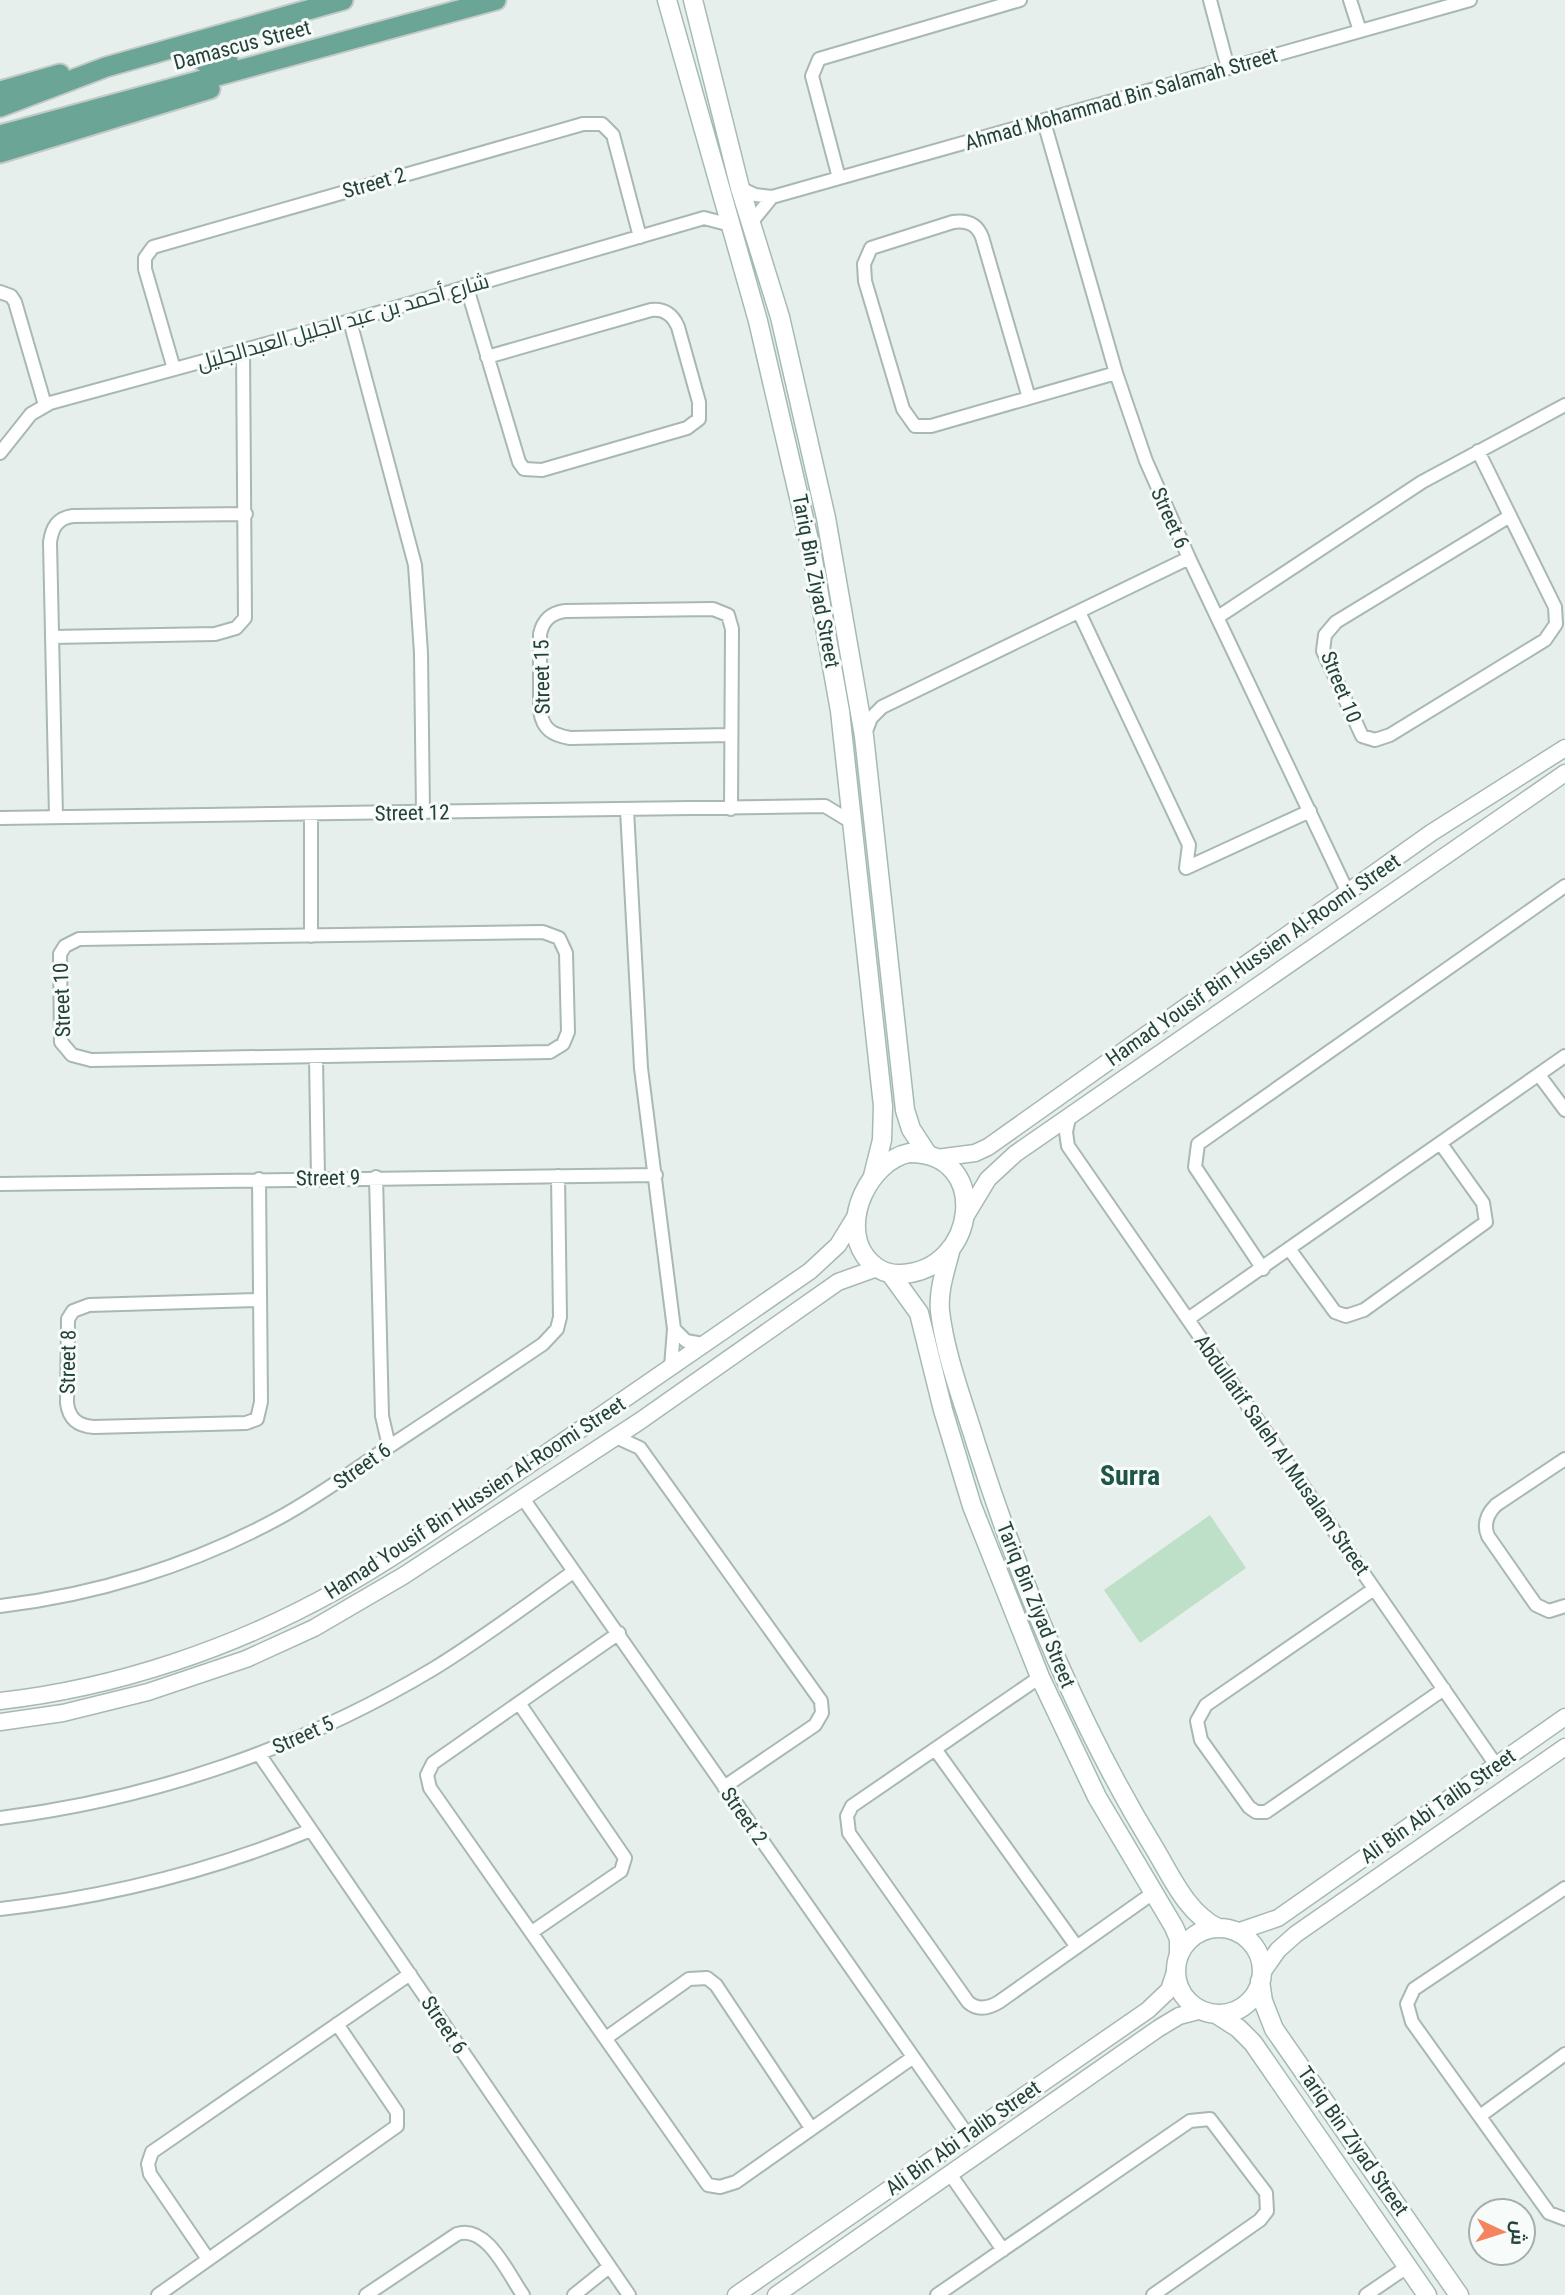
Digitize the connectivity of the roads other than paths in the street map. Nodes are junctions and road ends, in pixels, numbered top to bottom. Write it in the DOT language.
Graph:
graph roads {
  1 [pos="343,0"];
  2 [pos="463,0"];
  3 [pos="496,0"];
  4 [pos="667,0"];
  5 [pos="693,0"];
  6 [pos="1020,0"];
  7 [pos="1210,0"];
  8 [pos="1350,0"];
  9 [pos="1470,0"];
  10 [pos="262,21"];
  11 [pos="697,22"];
  12 [pos="675,25"];
  13 [pos="1360,31"];
  14 [pos="325,47"];
  15 [pos="106,67"];
  16 [pos="1228,68"];
  17 [pos="0,90"];
  18 [pos="0,107"];
  19 [pos="1044,122"];
  20 [pos="0,135"];
  21 [pos="5,150"];
  22 [pos="839,178"];
  23 [pos="740,188"];
  24 [pos="723,195"];
  25 [pos="772,197"];
  26 [pos="704,218"];
  27 [pos="750,223"];
  28 [pos="731,225"];
  29 [pos="640,237"];
  30 [pos="467,288"];
  31 [pos="0,292"];
  32 [pos="780,317"];
  33 [pos="350,321"];
  34 [pos="758,321"];
  35 [pos="243,350"];
  36 [pos="488,357"];
  37 [pos="174,369"];
  38 [pos="1116,373"];
  39 [pos="1029,398"];
  40 [pos="45,405"];
  41 [pos="1563,411"];
  42 [pos="1478,451"];
  43 [pos="0,453"];
  44 [pos="246,514"];
  45 [pos="1510,516"];
  46 [pos="826,518"];
  47 [pos="806,522"];
  48 [pos="1189,558"];
  49 [pos="1079,611"];
  50 [pos="1217,617"];
  51 [pos="52,637"];
  52 [pos="731,735"];
  53 [pos="864,736"];
  54 [pos="1565,748"];
  55 [pos="1565,774"];
  56 [pos="848,786"];
  57 [pos="1499,789"];
  58 [pos="825,806"];
  59 [pos="1469,808"];
  60 [pos="731,809"];
  61 [pos="627,810"];
  62 [pos="1310,811"];
  63 [pos="1508,811"];
  64 [pos="423,813"];
  65 [pos="311,814"];
  66 [pos="56,817"];
  67 [pos="0,818"];
  68 [pos="853,823"];
  69 [pos="1482,828"];
  70 [pos="1565,886"];
  71 [pos="1348,893"];
  72 [pos="311,936"];
  73 [pos="1565,1056"];
  74 [pos="316,1059"];
  75 [pos="1539,1075"];
  76 [pos="1565,1110"];
  77 [pos="1069,1118"];
  78 [pos="1040,1137"];
  79 [pos="1441,1144"];
  80 [pos="1068,1146"];
  81 [pos="932,1157"];
  82 [pos="656,1175"];
  83 [pos="558,1176"];
  84 [pos="873,1176"];
  85 [pos="376,1177"];
  86 [pos="318,1178"];
  87 [pos="259,1179"];
  88 [pos="0,1184"];
  89 [pos="858,1212"];
  90 [pos="965,1217"];
  91 [pos="951,1248"];
  92 [pos="1290,1250"];
  93 [pos="1263,1269"];
  94 [pos="883,1271"];
  95 [pos="260,1300"];
  96 [pos="762,1304"];
  97 [pos="1188,1319"];
  98 [pos="776,1324"];
  99 [pos="674,1329"];
  100 [pos="703,1344"];
  101 [pos="671,1367"];
  102 [pos="640,1421"];
  103 [pos="615,1437"];
  104 [pos="389,1447"];
  105 [pos="640,1448"];
  106 [pos="1565,1459"];
  107 [pos="522,1497"];
  108 [pos="573,1572"];
  109 [pos="1374,1589"];
  110 [pos="0,1606"];
  111 [pos="1565,1606"];
  112 [pos="265,1626"];
  113 [pos="619,1633"];
  114 [pos="239,1637"];
  115 [pos="273,1647"];
  116 [pos="246,1659"];
  117 [pos="1040,1677"];
  118 [pos="1444,1689"];
  119 [pos="0,1701"];
  120 [pos="519,1703"];
  121 [pos="1565,1717"];
  122 [pos="1,1723"];
  123 [pos="1565,1747"];
  124 [pos="935,1749"];
  125 [pos="259,1754"];
  126 [pos="1101,1754"];
  127 [pos="1080,1765"];
  128 [pos="1496,1765"];
  129 [pos="724,1787"];
  130 [pos="1119,1787"];
  131 [pos="1097,1797"];
  132 [pos="0,1818"];
  133 [pos="311,1830"];
  134 [pos="1564,1891"];
  135 [pos="1153,1893"];
  136 [pos="1310,1896"];
  137 [pos="0,1909"];
  138 [pos="1322,1916"];
  139 [pos="1218,1928"];
  140 [pos="532,1932"];
  141 [pos="1237,1932"];
  142 [pos="1077,1947"];
  143 [pos="1178,1962"];
  144 [pos="410,1974"];
  145 [pos="1261,1978"];
  146 [pos="1148,2010"];
  147 [pos="1209,2012"];
  148 [pos="337,2024"];
  149 [pos="1159,2028"];
  150 [pos="606,2038"];
  151 [pos="1565,2054"];
  152 [pos="912,2058"];
  153 [pos="1332,2111"];
  154 [pos="1480,2116"];
  155 [pos="1310,2125"];
  156 [pos="1343,2127"];
  157 [pos="811,2128"];
  158 [pos="967,2134"];
  159 [pos="1322,2143"];
  160 [pos="950,2174"];
  161 [pos="1565,2219"];
  162 [pos="829,2231"];
  163 [pos="802,2249"];
  164 [pos="1003,2250"];
  165 [pos="838,2253"];
  166 [pos="208,2259"];
  167 [pos="609,2267"];
  168 [pos="1407,2267"];
  169 [pos="814,2268"];
  170 [pos="158,2295"];
  171 [pos="366,2295"];
  172 [pos="523,2295"];
  173 [pos="574,2295"];
  174 [pos="629,2295"];
  175 [pos="736,2295"];
  176 [pos="776,2295"];
  177 [pos="937,2295"];
  178 [pos="1153,2295"];
  179 [pos="1366,2295"];
  180 [pos="1427,2295"];
  181 [pos="1459,2295"];
  1 -- 10 [label="main road, Damascus Street"];
  2 -- 10 [label="main road"];
  3 -- 14 [label="main road, Damascus Street"];
  4 -- 12 [label="main road, Tariq Bin Ziyad Street"];
  5 -- 11 [label="main road, Tariq Bin Ziyad Street"];
  6 -- 22 [label="street"];
  7 -- 16 [label="street"];
  8 -- 13 [label="street"];
  9 -- 13 [label="street, Ahmad Mohammad Bin Salamah Street"];
  10 -- 15 [label="main road, Damascus Street"];
  11 -- 12 [label="main road"];
  11 -- 23 [label="main road, Tariq Bin Ziyad Street"];
  12 -- 24 [label="main road, Tariq Bin Ziyad Street"];
  13 -- 16 [label="street, Ahmad Mohammad Bin Salamah Street"];
  14 -- 20 [label="main road, Damascus Street"];
  14 -- 21 [label="main road"];
  15 -- 17 [label="main road"];
  15 -- 18 [label="main road, Damascus Street"];
  16 -- 19 [label="street, Ahmad Mohammad Bin Salamah Street"];
  19 -- 22 [label="street, Ahmad Mohammad Bin Salamah Street"];
  19 -- 38 [label="street, Street 6"];
  22 -- 25 [label="street, Ahmad Mohammad Bin Salamah Street"];
  23 -- 25 [label="street"];
  23 -- 27 [label="main road, Tariq Bin Ziyad Street"];
  24 -- 26 [label="street"];
  24 -- 28 [label="main road, Tariq Bin Ziyad Street"];
  25 -- 27 [label="street"];
  26 -- 28 [label="street"];
  26 -- 29 [label="street, شارع أحمد بن عبد الجليل العبدالجليل"];
  27 -- 32 [label="main road, Tariq Bin Ziyad Street"];
  28 -- 34 [label="main road, Tariq Bin Ziyad Street"];
  29 -- 30 [label="street, شارع أحمد بن عبد الجليل العبدالجليل"];
  29 -- 37 [label="street, Street 2"];
  30 -- 33 [label="street, شارع أحمد بن عبد الجليل العبدالجليل"];
  30 -- 36 [label="street"];
  31 -- 40 [label="street"];
  32 -- 34 [label="main road"];
  32 -- 46 [label="main road, Tariq Bin Ziyad Street"];
  33 -- 35 [label="street, شارع أحمد بن عبد الجليل العبدالجليل"];
  33 -- 64 [label="street"];
  34 -- 47 [label="main road, Tariq Bin Ziyad Street"];
  35 -- 37 [label="street, شارع أحمد بن عبد الجليل العبدالجليل"];
  35 -- 44 [label="street"];
  36 -- 36 [label="street"];
  37 -- 40 [label="street, شارع أحمد بن عبد الجليل العبدالجليل"];
  38 -- 39 [label="street"];
  38 -- 48 [label="street, Street 6"];
  39 -- 39 [label="street"];
  40 -- 43 [label="street, شارع أحمد بن عبد الجليل العبدالجليل"];
  41 -- 42 [label="street"];
  42 -- 45 [label="street, Street 10"];
  42 -- 50 [label="street"];
  44 -- 51 [label="street"];
  44 -- 51 [label="street"];
  45 -- 45 [label="street, Street 10"];
  46 -- 47 [label="main road"];
  46 -- 53 [label="main road, Tariq Bin Ziyad Street"];
  47 -- 56 [label="main road, Tariq Bin Ziyad Street"];
  48 -- 49 [label="street"];
  48 -- 50 [label="street, Street 6"];
  49 -- 53 [label="street"];
  49 -- 62 [label="street"];
  50 -- 62 [label="street, Street 6"];
  51 -- 66 [label="street"];
  52 -- 52 [label="street, Street 15"];
  52 -- 60 [label="street, Street 15"];
  53 -- 81 [label="main road, Tariq Bin Ziyad Street"];
  54 -- 57 [label="street, Hamad Yousif Bin Hussien Al-Roomi Street"];
  55 -- 63 [label="street, Hamad Yousif Bin Hussien Al-Roomi Street"];
  56 -- 58 [label="street"];
  56 -- 68 [label="main road, Tariq Bin Ziyad Street"];
  57 -- 59 [label="street, Hamad Yousif Bin Hussien Al-Roomi Street"];
  57 -- 63 [label="street"];
  58 -- 60 [label="street, Street 12"];
  58 -- 68 [label="street"];
  59 -- 69 [label="street"];
  59 -- 71 [label="street, Hamad Yousif Bin Hussien Al-Roomi Street"];
  60 -- 61 [label="street, Street 12"];
  61 -- 64 [label="street, Street 12"];
  61 -- 82 [label="street"];
  62 -- 71 [label="street, Street 6"];
  63 -- 69 [label="street, Hamad Yousif Bin Hussien Al-Roomi Street"];
  64 -- 65 [label="street, Street 12"];
  65 -- 66 [label="street, Street 12"];
  65 -- 72 [label="street"];
  66 -- 67 [label="street, Street 12"];
  68 -- 84 [label="main road, Tariq Bin Ziyad Street"];
  69 -- 77 [label="street, Hamad Yousif Bin Hussien Al-Roomi Street"];
  70 -- 93 [label="street"];
  71 -- 81 [label="street, Hamad Yousif Bin Hussien Al-Roomi Street"];
  72 -- 74 [label="street, Street 10"];
  72 -- 74 [label="street, Street 10"];
  73 -- 75 [label="street"];
  74 -- 86 [label="street"];
  75 -- 76 [label="street"];
  75 -- 79 [label="street"];
  77 -- 78 [label="street, Hamad Yousif Bin Hussien Al-Roomi Street"];
  77 -- 80 [label="street"];
  78 -- 80 [label="street"];
  78 -- 90 [label="street, Hamad Yousif Bin Hussien Al-Roomi Street"];
  79 -- 92 [label="street"];
  79 -- 92 [label="street"];
  80 -- 97 [label="street, Abdullatif Saleh Al Musalam Street"];
  81 -- 84 [label="main road"];
  81 -- 90 [label="main road"];
  82 -- 83 [label="street, Street 9"];
  82 -- 99 [label="street"];
  83 -- 85 [label="street, Street 9"];
  83 -- 104 [label="street, Street 6"];
  84 -- 89 [label="main road"];
  85 -- 86 [label="street, Street 9"];
  85 -- 104 [label="street"];
  86 -- 87 [label="street, Street 9"];
  87 -- 88 [label="street, Street 9"];
  87 -- 95 [label="street, Street 8"];
  89 -- 94 [label="main road"];
  89 -- 96 [label="street, Hamad Yousif Bin Hussien Al-Roomi Street"];
  90 -- 91 [label="main road"];
  91 -- 94 [label="main road"];
  91 -- 126 [label="main road, Tariq Bin Ziyad Street"];
  92 -- 93 [label="street"];
  93 -- 97 [label="street"];
  94 -- 98 [label="street, Hamad Yousif Bin Hussien Al-Roomi Street"];
  94 -- 117 [label="main road, Tariq Bin Ziyad Street"];
  95 -- 95 [label="street, Street 8"];
  96 -- 98 [label="street"];
  96 -- 100 [label="street, Hamad Yousif Bin Hussien Al-Roomi Street"];
  97 -- 109 [label="street, Abdullatif Saleh Al Musalam Street"];
  98 -- 102 [label="street, Hamad Yousif Bin Hussien Al-Roomi Street"];
  99 -- 100 [label="street"];
  99 -- 101 [label="street"];
  100 -- 101 [label="street, Hamad Yousif Bin Hussien Al-Roomi Street"];
  101 -- 112 [label="street, Hamad Yousif Bin Hussien Al-Roomi Street"];
  102 -- 103 [label="street, Hamad Yousif Bin Hussien Al-Roomi Street"];
  102 -- 105 [label="street"];
  103 -- 105 [label="street"];
  103 -- 107 [label="street, Hamad Yousif Bin Hussien Al-Roomi Street"];
  104 -- 110 [label="street, Street 6"];
  105 -- 129 [label="street"];
  106 -- 111 [label="street"];
  107 -- 108 [label="street, Street 2"];
  107 -- 115 [label="street, Hamad Yousif Bin Hussien Al-Roomi Street"];
  108 -- 113 [label="street, Street 2"];
  108 -- 125 [label="street, Street 5"];
  109 -- 118 [label="street, Abdullatif Saleh Al Musalam Street"];
  109 -- 118 [label="street"];
  112 -- 114 [label="street, Hamad Yousif Bin Hussien Al-Roomi Street"];
  112 -- 115 [label="street"];
  113 -- 120 [label="street"];
  113 -- 129 [label="street, Street 2"];
  114 -- 116 [label="street"];
  114 -- 119 [label="street, Hamad Yousif Bin Hussien Al-Roomi Street"];
  115 -- 116 [label="street, Hamad Yousif Bin Hussien Al-Roomi Street"];
  116 -- 122 [label="street, Hamad Yousif Bin Hussien Al-Roomi Street"];
  117 -- 124 [label="street"];
  117 -- 127 [label="main road, Tariq Bin Ziyad Street"];
  118 -- 128 [label="street, Abdullatif Saleh Al Musalam Street"];
  120 -- 140 [label="street"];
  120 -- 140 [label="street"];
  121 -- 128 [label="street, Ali Bin Abi Talib Street"];
  123 -- 138 [label="street, Ali Bin Abi Talib Street"];
  124 -- 142 [label="street"];
  124 -- 142 [label="street"];
  125 -- 132 [label="street, Street 5"];
  125 -- 133 [label="street, Street 6"];
  126 -- 127 [label="main road"];
  126 -- 130 [label="main road, Tariq Bin Ziyad Street"];
  127 -- 131 [label="main road, Tariq Bin Ziyad Street"];
  128 -- 136 [label="street, Ali Bin Abi Talib Street"];
  129 -- 152 [label="street, Street 2"];
  130 -- 131 [label="main road"];
  130 -- 139 [label="main road, Tariq Bin Ziyad Street"];
  131 -- 135 [label="main road, Tariq Bin Ziyad Street"];
  133 -- 137 [label="street"];
  133 -- 144 [label="street, Street 6"];
  134 -- 154 [label="street"];
  135 -- 142 [label="street"];
  135 -- 143 [label="main road, Tariq Bin Ziyad Street"];
  136 -- 138 [label="street"];
  136 -- 141 [label="street, Ali Bin Abi Talib Street"];
  138 -- 145 [label="street, Ali Bin Abi Talib Street"];
  139 -- 141 [label="main road"];
  139 -- 143 [label="main road"];
  140 -- 150 [label="street"];
  141 -- 145 [label="main road"];
  143 -- 146 [label="street, Ali Bin Abi Talib Street"];
  143 -- 147 [label="main road"];
  144 -- 148 [label="street"];
  144 -- 167 [label="street, Street 6"];
  145 -- 147 [label="main road"];
  145 -- 153 [label="main road, Tariq Bin Ziyad Street"];
  146 -- 149 [label="street"];
  146 -- 158 [label="street, Ali Bin Abi Talib Street"];
  147 -- 149 [label="street, Ali Bin Abi Talib Street"];
  147 -- 155 [label="main road, Tariq Bin Ziyad Street"];
  148 -- 166 [label="street"];
  148 -- 166 [label="street"];
  149 -- 160 [label="street, Ali Bin Abi Talib Street"];
  150 -- 157 [label="street"];
  150 -- 157 [label="street"];
  151 -- 154 [label="street"];
  152 -- 157 [label="street"];
  152 -- 158 [label="street, Street 2"];
  153 -- 155 [label="main road"];
  153 -- 156 [label="main road, Tariq Bin Ziyad Street"];
  154 -- 161 [label="street"];
  155 -- 159 [label="main road, Tariq Bin Ziyad Street"];
  156 -- 159 [label="main road"];
  156 -- 181 [label="main road, Tariq Bin Ziyad Street"];
  158 -- 162 [label="street, Ali Bin Abi Talib Street"];
  159 -- 168 [label="main road, Tariq Bin Ziyad Street"];
  160 -- 164 [label="street"];
  160 -- 165 [label="street, Ali Bin Abi Talib Street"];
  162 -- 163 [label="street, Ali Bin Abi Talib Street"];
  162 -- 165 [label="street"];
  163 -- 169 [label="street"];
  163 -- 175 [label="street, Ali Bin Abi Talib Street"];
  164 -- 177 [label="street"];
  164 -- 178 [label="street"];
  165 -- 169 [label="street, Ali Bin Abi Talib Street"];
  166 -- 170 [label="street"];
  167 -- 173 [label="street"];
  167 -- 174 [label="street, Street 6"];
  168 -- 179 [label="street"];
  168 -- 180 [label="main road, Tariq Bin Ziyad Street"];
  169 -- 176 [label="street, Ali Bin Abi Talib Street"];
  171 -- 172 [label="street"];
}
